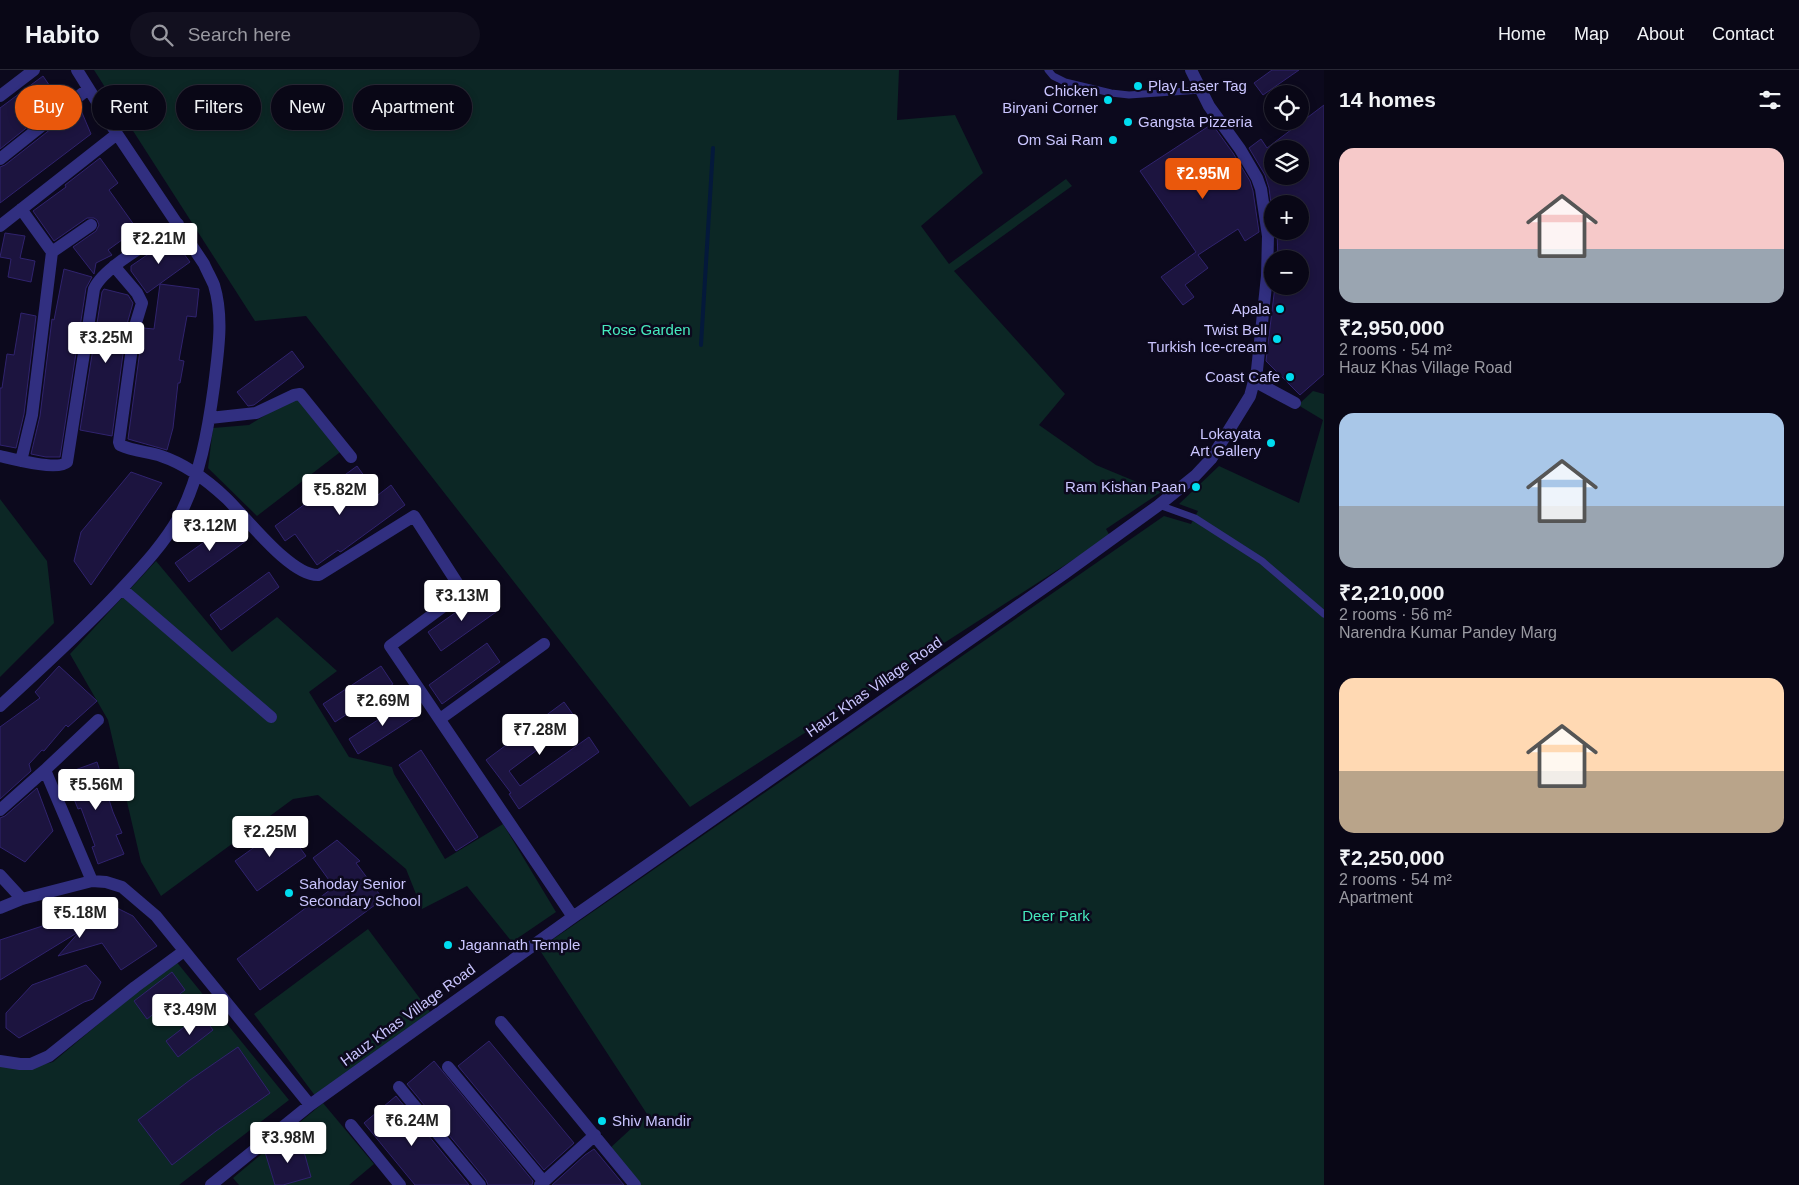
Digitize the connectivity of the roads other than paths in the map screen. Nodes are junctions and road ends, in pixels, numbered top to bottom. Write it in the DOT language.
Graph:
graph roads {
  1 [pos="34,70"];
  2 [pos="77,70"];
  3 [pos="1048,70"];
  4 [pos="1191,70"];
  5 [pos="88,89"];
  6 [pos="1201,90"];
  7 [pos="0,96"];
  8 [pos="117,134"];
  9 [pos="0,159"];
  10 [pos="20,209"];
  11 [pos="178,224"];
  12 [pos="92,225"];
  13 [pos="0,226"];
  14 [pos="52,252"];
  15 [pos="114,266"];
  16 [pos="1254,382"];
  17 [pos="1294,403"];
  18 [pos="210,418"];
  19 [pos="0,456"];
  20 [pos="351,457"];
  21 [pos="21,461"];
  22 [pos="196,474"];
  23 [pos="1159,505"];
  24 [pos="122,589"];
  25 [pos="1324,614"];
  26 [pos="544,644"];
  27 [pos="0,706"];
  28 [pos="271,717"];
  29 [pos="440,719"];
  30 [pos="98,720"];
  31 [pos="46,770"];
  32 [pos="0,810"];
  33 [pos="0,875"];
  34 [pos="92,882"];
  35 [pos="22,899"];
  36 [pos="0,908"];
  37 [pos="573,917"];
  38 [pos="184,952"];
  39 [pos="501,1022"];
  40 [pos="0,1061"];
  41 [pos="448,1067"];
  42 [pos="399,1087"];
  43 [pos="310,1105"];
  44 [pos="351,1125"];
  45 [pos="595,1135"];
  46 [pos="219,1183"];
  47 [pos="542,1183"];
  48 [pos="400,1185"];
  49 [pos="480,1185"];
  50 [pos="635,1185"];
  1 -- 7 [label="street"];
  2 -- 5 [label="street"];
  3 -- 6 [label="lane"];
  4 -- 6 [label="street, Hauz Khas Village Road"];
  5 -- 8 [label="street"];
  5 -- 9 [label="street"];
  6 -- 16 [label="street, Hauz Khas Village Road"];
  8 -- 10 [label="street"];
  8 -- 11 [label="street"];
  10 -- 13 [label="street"];
  10 -- 14 [label="street"];
  11 -- 15 [label="street"];
  11 -- 18 [label="street"];
  12 -- 14 [label="street"];
  14 -- 21 [label="street"];
  15 -- 21 [label="street"];
  15 -- 22 [label="street"];
  16 -- 17 [label="street"];
  16 -- 23 [label="street, Hauz Khas Village Road"];
  18 -- 20 [label="street"];
  18 -- 22 [label="street"];
  19 -- 21 [label="street"];
  22 -- 24 [label="street"];
  22 -- 29 [label="street"];
  23 -- 25 [label="lane"];
  23 -- 37 [label="street, Hauz Khas Village Road"];
  24 -- 27 [label="street"];
  24 -- 28 [label="street"];
  26 -- 29 [label="street"];
  29 -- 37 [label="street"];
  30 -- 31 [label="street"];
  31 -- 32 [label="street"];
  31 -- 34 [label="street"];
  33 -- 35 [label="street"];
  34 -- 35 [label="street"];
  34 -- 38 [label="street"];
  35 -- 36 [label="street"];
  37 -- 43 [label="street, Hauz Khas Village Road"];
  38 -- 40 [label="street"];
  38 -- 43 [label="street"];
  39 -- 45 [label="street"];
  41 -- 47 [label="street"];
  42 -- 49 [label="street"];
  43 -- 46 [label="street, Hauz Khas Village Road"];
  44 -- 48 [label="street"];
  45 -- 47 [label="street"];
  45 -- 50 [label="street"];
}
